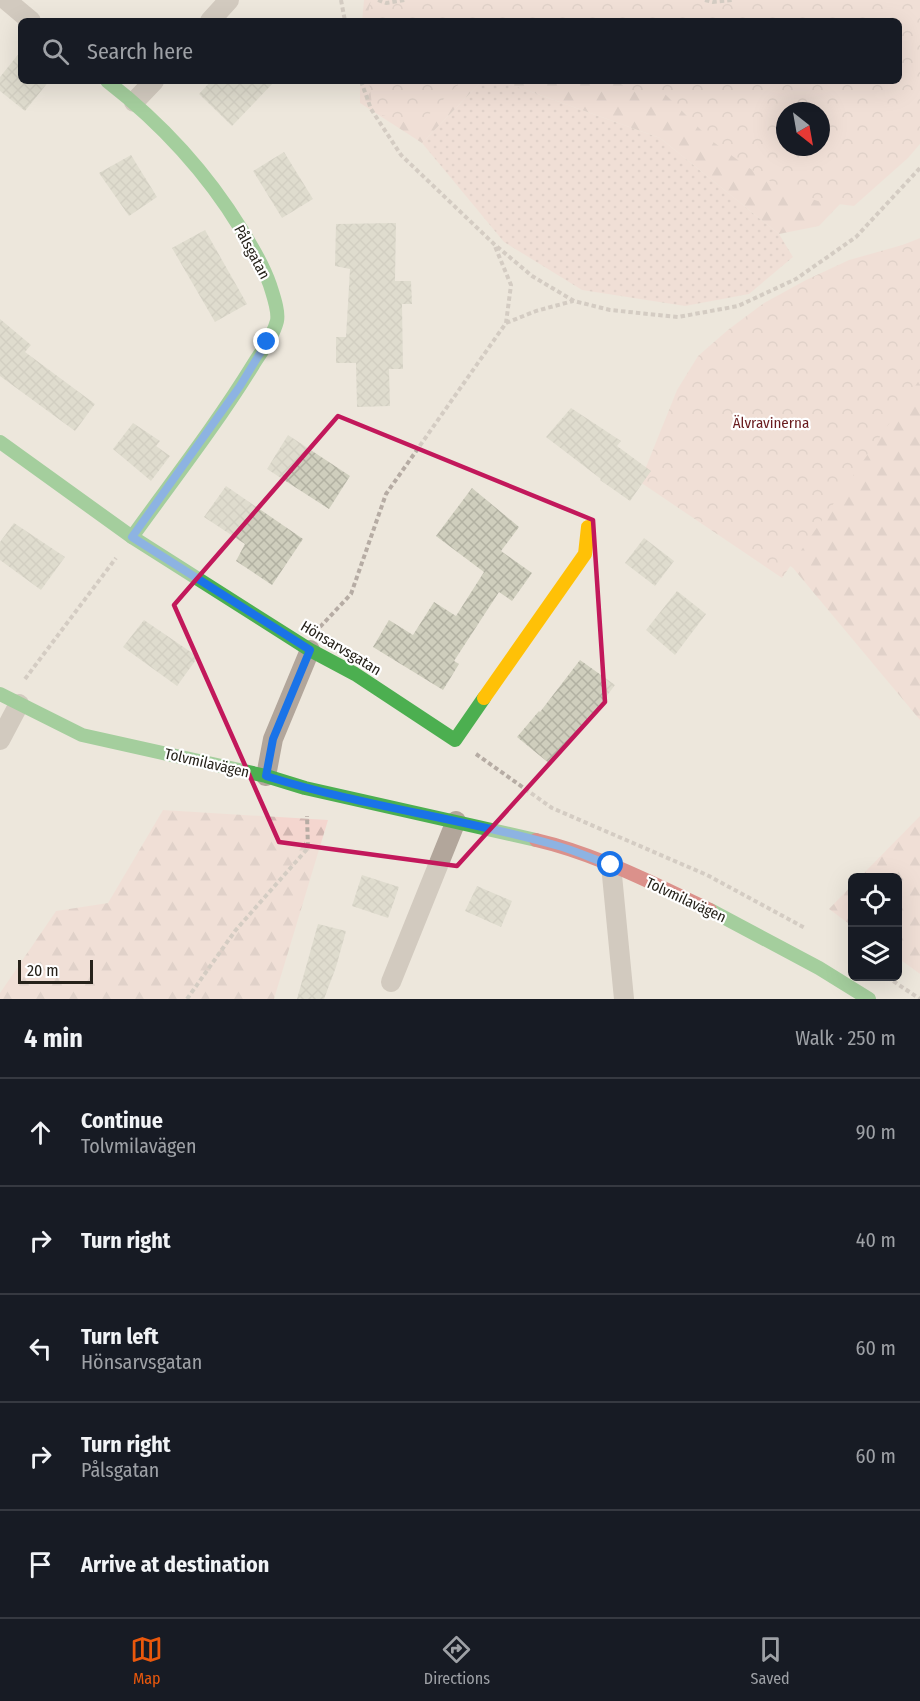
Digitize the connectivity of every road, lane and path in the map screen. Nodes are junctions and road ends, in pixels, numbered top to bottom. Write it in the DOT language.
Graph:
graph roads {
  1 [pos="6,0"];
  2 [pos="230,0"];
  3 [pos="341,0"];
  4 [pos="378,0"];
  5 [pos="405,0"];
  6 [pos="705,0"];
  7 [pos="733,0"];
  8 [pos="27,18"];
  9 [pos="213,18"];
  10 [pos="344,18"];
  11 [pos="111,84"];
  12 [pos="151,84"];
  13 [pos="363,84"];
  14 [pos="134,102"];
  15 [pos="920,168"];
  16 [pos="494,244"];
  17 [pos="574,301"];
  18 [pos="506,323"];
  19 [pos="0,442"];
  20 [pos="588,527"];
  21 [pos="132,537"];
  22 [pos="307,647"];
  23 [pos="10,699"];
  24 [pos="0,740"];
  25 [pos="455,740"];
  26 [pos="266,776"];
  27 [pos="305,788"];
  28 [pos="456,821"];
  29 [pos="611,865"];
  30 [pos="809,930"];
  31 [pos="893,981"];
  32 [pos="391,982"];
  33 [pos="187,999"];
  34 [pos="624,999"];
  35 [pos="869,999"];
  36 [pos="920,999"];
  1 -- 8 [label="street"];
  2 -- 9 [label="street"];
  3 -- 10 [label="path"];
  4 -- 5 [label="path"];
  6 -- 7 [label="path"];
  11 -- 14 [label="street, Pålsgatan"];
  12 -- 14 [label="street"];
  13 -- 16 [label="path"];
  14 -- 21 [label="street, Pålsgatan"];
  15 -- 17 [label="path"];
  16 -- 17 [label="path"];
  16 -- 18 [label="path"];
  17 -- 18 [label="path"];
  18 -- 22 [label="path"];
  19 -- 21 [label="street, Hönsarvsgatan"];
  20 -- 25 [label="street"];
  21 -- 22 [label="street, Hönsarvsgatan"];
  21 -- 23 [label="path"];
  22 -- 25 [label="street, Hönsarvsgatan"];
  22 -- 26 [label="street"];
  23 -- 24 [label="street"];
  23 -- 26 [label="street, Tolvmilavägen"];
  25 -- 30 [label="path"];
  26 -- 27 [label="street, Tolvmilavägen"];
  27 -- 28 [label="street, Tolvmilavägen"];
  27 -- 33 [label="path"];
  28 -- 29 [label="street, Tolvmilavägen"];
  28 -- 32 [label="street"];
  29 -- 34 [label="street"];
  29 -- 35 [label="street, Tolvmilavägen"];
  31 -- 36 [label="path"];
}
